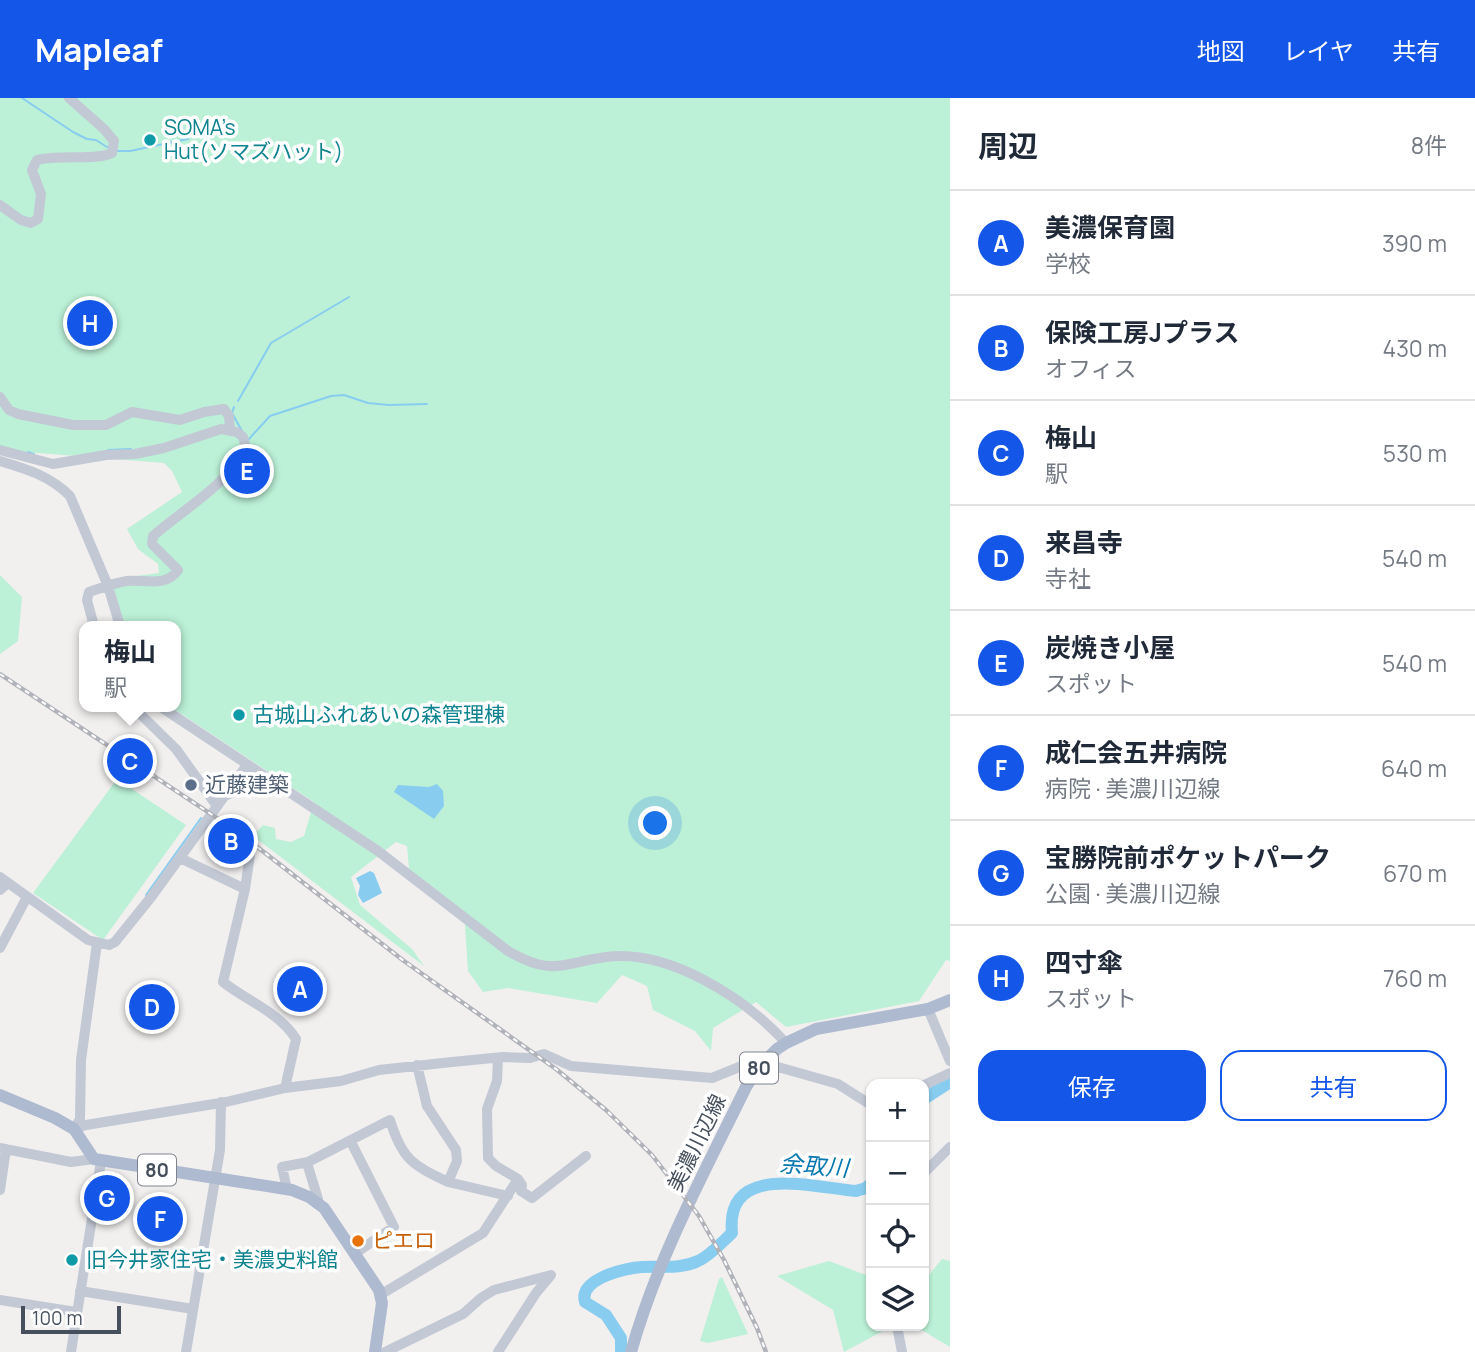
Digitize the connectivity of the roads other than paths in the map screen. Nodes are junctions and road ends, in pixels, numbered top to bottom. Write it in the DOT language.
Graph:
graph roads {
  1 [pos="69,98"];
  2 [pos="0,205"];
  3 [pos="0,397"];
  4 [pos="230,430"];
  5 [pos="0,450"];
  6 [pos="0,461"];
  7 [pos="53,464"];
  8 [pos="59,485"];
  9 [pos="108,586"];
  10 [pos="93,621"];
  11 [pos="118,621"];
  12 [pos="138,712"];
  13 [pos="168,712"];
  14 [pos="247,765"];
  15 [pos="283,788"];
  16 [pos="224,797"];
  17 [pos="217,806"];
  18 [pos="251,848"];
  19 [pos="180,858"];
  20 [pos="3,883"];
  21 [pos="244,889"];
  22 [pos="27,897"];
  23 [pos="100,944"];
  24 [pos="0,948"];
  25 [pos="950,1000"];
  26 [pos="928,1009"];
  27 [pos="786,1043"];
  28 [pos="498,1058"];
  29 [pos="950,1061"];
  30 [pos="417,1065"];
  31 [pos="758,1068"];
  32 [pos="950,1073"];
  33 [pos="929,1083"];
  34 [pos="285,1088"];
  35 [pos="0,1095"];
  36 [pos="221,1102"];
  37 [pos="866,1102"];
  38 [pos="74,1129"];
  39 [pos="351,1142"];
  40 [pos="950,1147"];
  41 [pos="3,1149"];
  42 [pos="586,1156"];
  43 [pos="97,1160"];
  44 [pos="307,1163"];
  45 [pos="929,1168"];
  46 [pos="214,1179"];
  47 [pos="518,1179"];
  48 [pos="448,1182"];
  49 [pos="287,1189"];
  50 [pos="0,1190"];
  51 [pos="508,1196"];
  52 [pos="316,1203"];
  53 [pos="354,1254"];
  54 [pos="80,1291"];
  55 [pos="380,1296"];
  56 [pos="0,1300"];
  57 [pos="193,1309"];
  58 [pos="76,1312"];
  59 [pos="898,1331"];
  60 [pos="71,1352"];
  61 [pos="186,1352"];
  62 [pos="375,1352"];
  63 [pos="384,1352"];
  64 [pos="498,1352"];
  65 [pos="631,1352"];
  66 [pos="902,1352"];
  1 -- 2 [label="street"];
  3 -- 4 [label="street"];
  4 -- 7 [label="street"];
  4 -- 9 [label="street"];
  5 -- 7 [label="street"];
  6 -- 8 [label="street"];
  7 -- 8 [label="street"];
  8 -- 9 [label="street"];
  9 -- 10 [label="street"];
  9 -- 11 [label="street"];
  12 -- 17 [label="street"];
  13 -- 14 [label="street"];
  14 -- 15 [label="street"];
  14 -- 16 [label="street"];
  15 -- 16 [label="street"];
  15 -- 27 [label="street"];
  16 -- 17 [label="street"];
  17 -- 19 [label="street"];
  18 -- 21 [label="street"];
  19 -- 21 [label="street"];
  19 -- 23 [label="street"];
  20 -- 22 [label="street"];
  21 -- 34 [label="street"];
  22 -- 23 [label="street"];
  22 -- 24 [label="street"];
  23 -- 38 [label="street"];
  25 -- 26 [label="main road, 美濃川辺線 / 80"];
  26 -- 27 [label="main road, 美濃川辺線 / 80"];
  26 -- 29 [label="street"];
  27 -- 31 [label="main road, 美濃川辺線 / 80"];
  28 -- 30 [label="street"];
  28 -- 31 [label="street"];
  28 -- 47 [label="street"];
  30 -- 34 [label="street"];
  30 -- 48 [label="street"];
  31 -- 37 [label="street"];
  31 -- 65 [label="main road, 美濃川辺線 / 80"];
  32 -- 33 [label="street"];
  34 -- 36 [label="street"];
  35 -- 38 [label="main road"];
  36 -- 38 [label="street"];
  36 -- 46 [label="street"];
  38 -- 43 [label="main road"];
  39 -- 44 [label="street"];
  39 -- 48 [label="street"];
  39 -- 53 [label="street"];
  40 -- 45 [label="street"];
  41 -- 43 [label="street"];
  41 -- 50 [label="street"];
  42 -- 47 [label="street"];
  43 -- 46 [label="main road, 80"];
  43 -- 54 [label="street"];
  44 -- 49 [label="street"];
  44 -- 52 [label="street"];
  46 -- 49 [label="main road, 80"];
  46 -- 57 [label="street"];
  47 -- 51 [label="street"];
  48 -- 51 [label="street"];
  49 -- 52 [label="main road, 80"];
  51 -- 55 [label="street"];
  52 -- 53 [label="main road, 80"];
  53 -- 55 [label="main road, 80"];
  54 -- 57 [label="street"];
  54 -- 58 [label="street"];
  55 -- 62 [label="main road"];
  56 -- 58 [label="street"];
  57 -- 61 [label="street"];
  58 -- 60 [label="street"];
  59 -- 66 [label="street"];
  63 -- 64 [label="street"];
}
